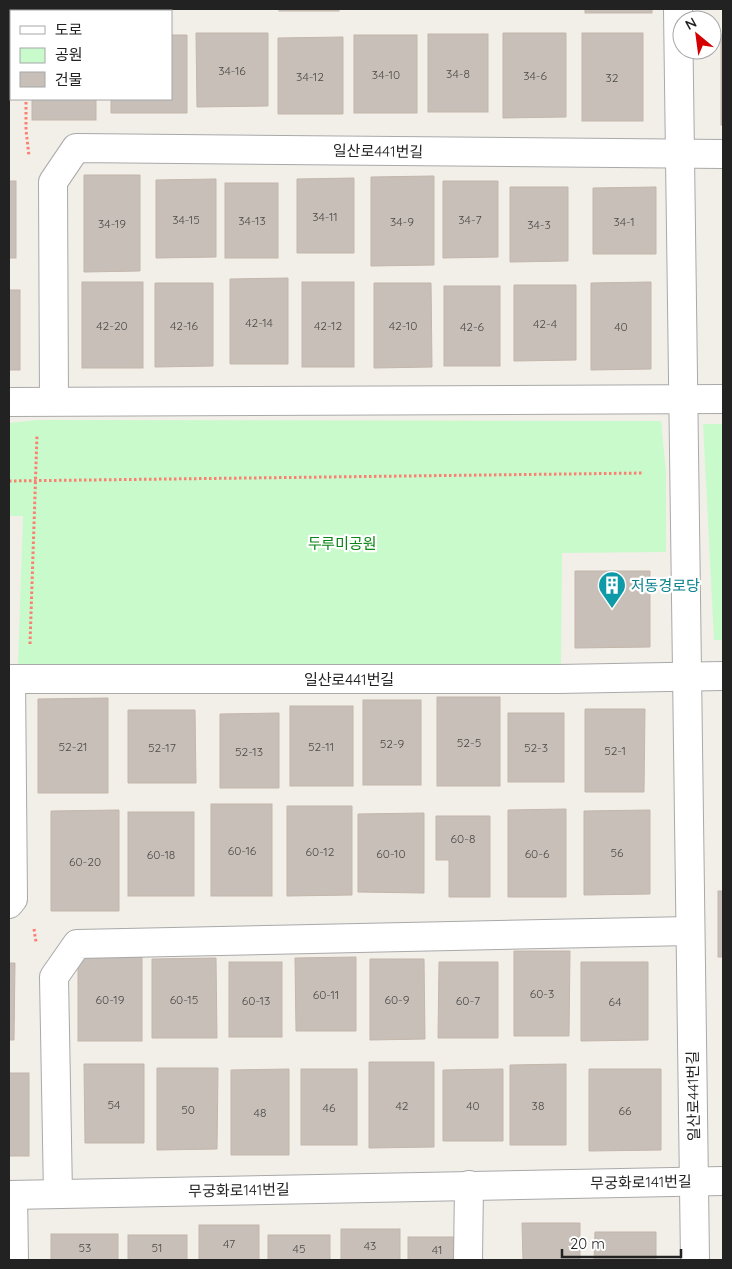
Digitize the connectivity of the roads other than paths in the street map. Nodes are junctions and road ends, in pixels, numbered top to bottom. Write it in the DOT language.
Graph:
graph roads {
  1 [pos="10,9"];
  2 [pos="678,9"];
  3 [pos="9,74"];
  4 [pos="681,154"];
  5 [pos="723,154"];
  6 [pos="683,399"];
  7 [pos="723,399"];
  8 [pos="54,401"];
  9 [pos="9,402"];
  10 [pos="687,676"];
  11 [pos="723,676"];
  12 [pos="10,680"];
  13 [pos="9,904"];
  14 [pos="690,931"];
  15 [pos="694,1181"];
  16 [pos="723,1181"];
  17 [pos="469,1185"];
  18 [pos="58,1194"];
  19 [pos="11,1195"];
  20 [pos="14,1260"];
  21 [pos="468,1260"];
  22 [pos="695,1260"];
  1 -- 3 [label="street"];
  2 -- 4 [label="street, 일산로441번길"];
  4 -- 5 [label="street, 일산로441번길"];
  4 -- 6 [label="street, 일산로441번길"];
  4 -- 8 [label="street, 일산로441번길"];
  6 -- 7 [label="street"];
  6 -- 8 [label="street"];
  6 -- 10 [label="street, 일산로441번길"];
  8 -- 9 [label="street"];
  10 -- 11 [label="street, 일산로441번길"];
  10 -- 12 [label="street, 일산로441번길"];
  10 -- 14 [label="street, 일산로441번길"];
  12 -- 13 [label="street"];
  14 -- 15 [label="street, 일산로441번길"];
  14 -- 18 [label="street"];
  15 -- 16 [label="street, 무궁화로141번길"];
  15 -- 17 [label="street, 무궁화로141번길"];
  15 -- 22 [label="street, 일산로441번길"];
  17 -- 18 [label="street, 무궁화로141번길"];
  17 -- 21 [label="street"];
  18 -- 19 [label="street, 무궁화로141번길"];
  19 -- 20 [label="street"];
}
